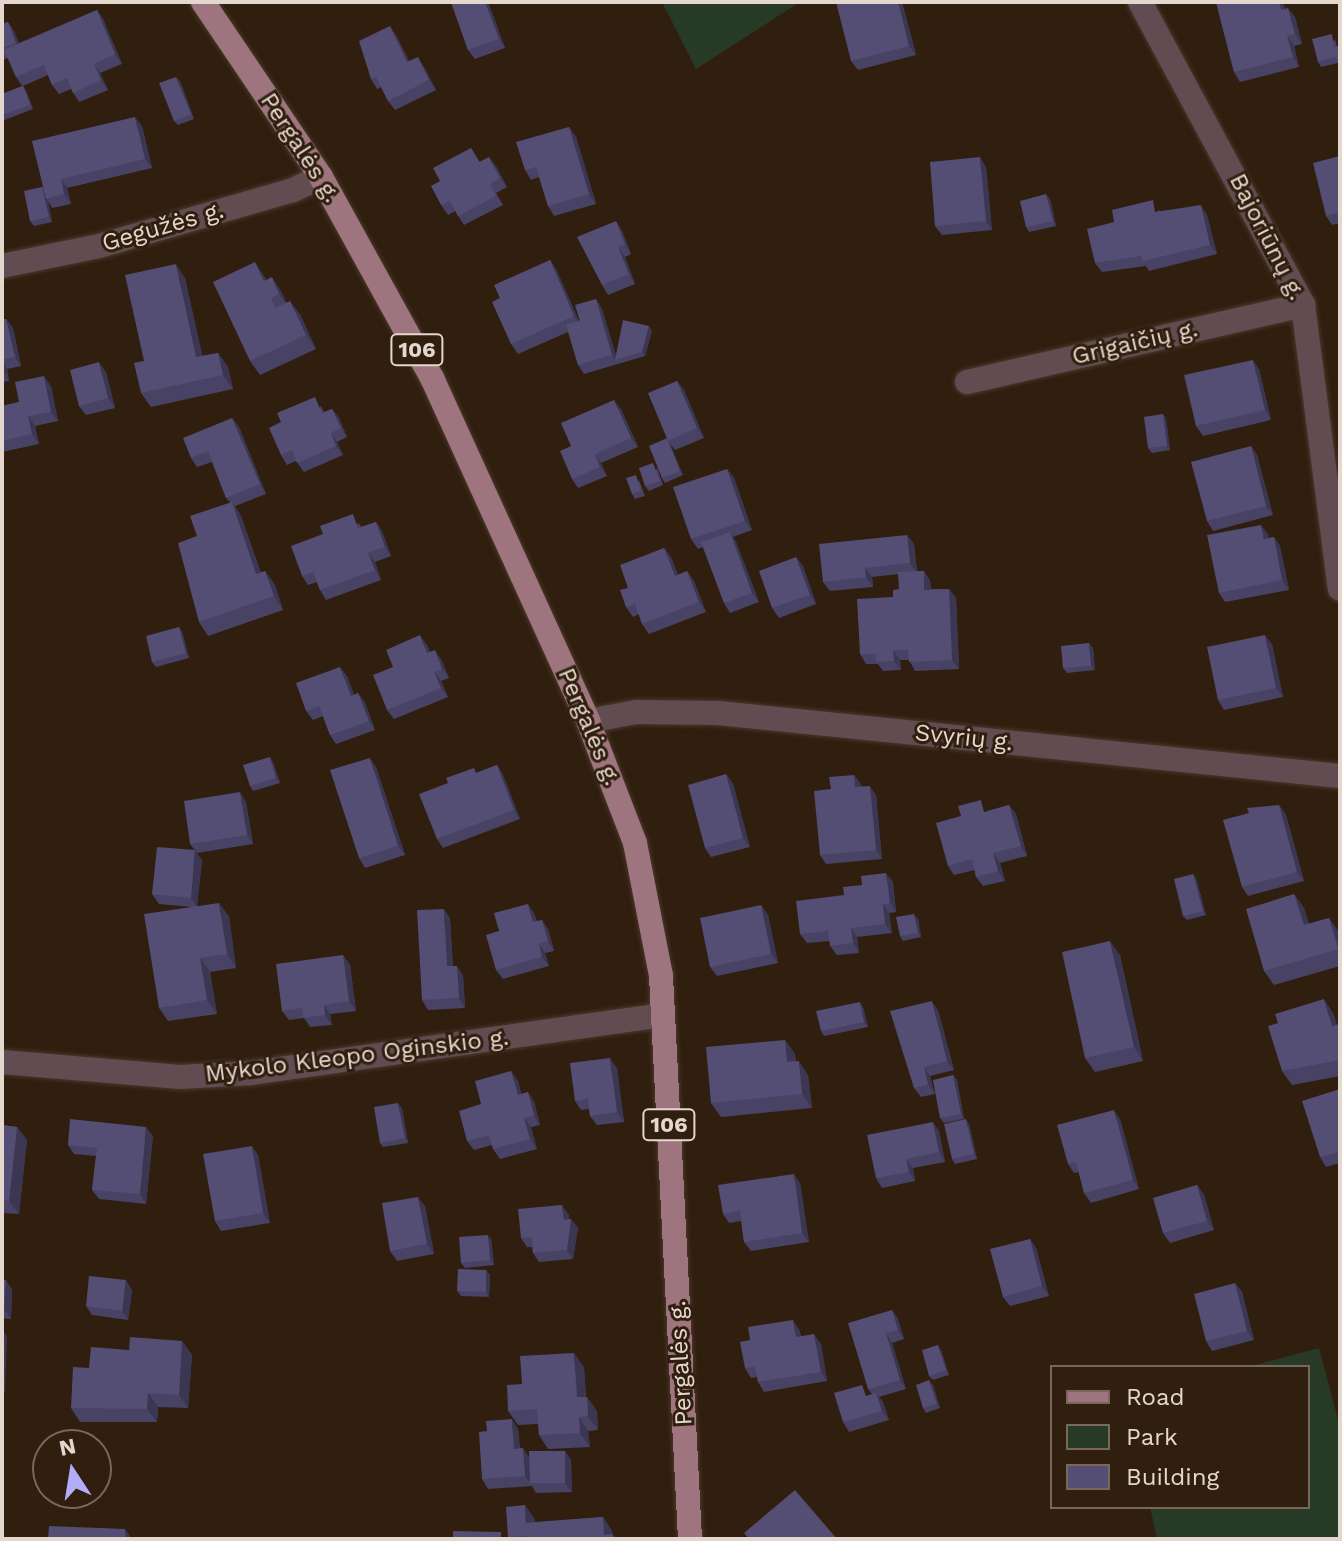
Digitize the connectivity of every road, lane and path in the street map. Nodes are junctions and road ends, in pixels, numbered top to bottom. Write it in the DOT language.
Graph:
graph roads {
  1 [pos="203,2"];
  2 [pos="1140,2"];
  3 [pos="321,177"];
  4 [pos="2,266"];
  5 [pos="1303,305"];
  6 [pos="967,382"];
  7 [pos="1340,589"];
  8 [pos="588,721"];
  9 [pos="1332,776"];
  10 [pos="663,1015"];
  11 [pos="2,1062"];
  12 [pos="690,1539"];
  1 -- 3 [label="main road, Pergalės g. / 106"];
  2 -- 5 [label="street, Bajoriūnų g."];
  3 -- 4 [label="street, Gegužės g."];
  3 -- 8 [label="main road, Pergalės g. / 106"];
  5 -- 6 [label="street, Grigaičių g."];
  5 -- 7 [label="street, Bajoriūnų g."];
  8 -- 9 [label="street, Svyrių g."];
  8 -- 10 [label="main road, Pergalės g. / 106"];
  10 -- 11 [label="street, Mykolo Kleopo Oginskio g."];
  10 -- 12 [label="main road, Pergalės g. / 106"];
}
